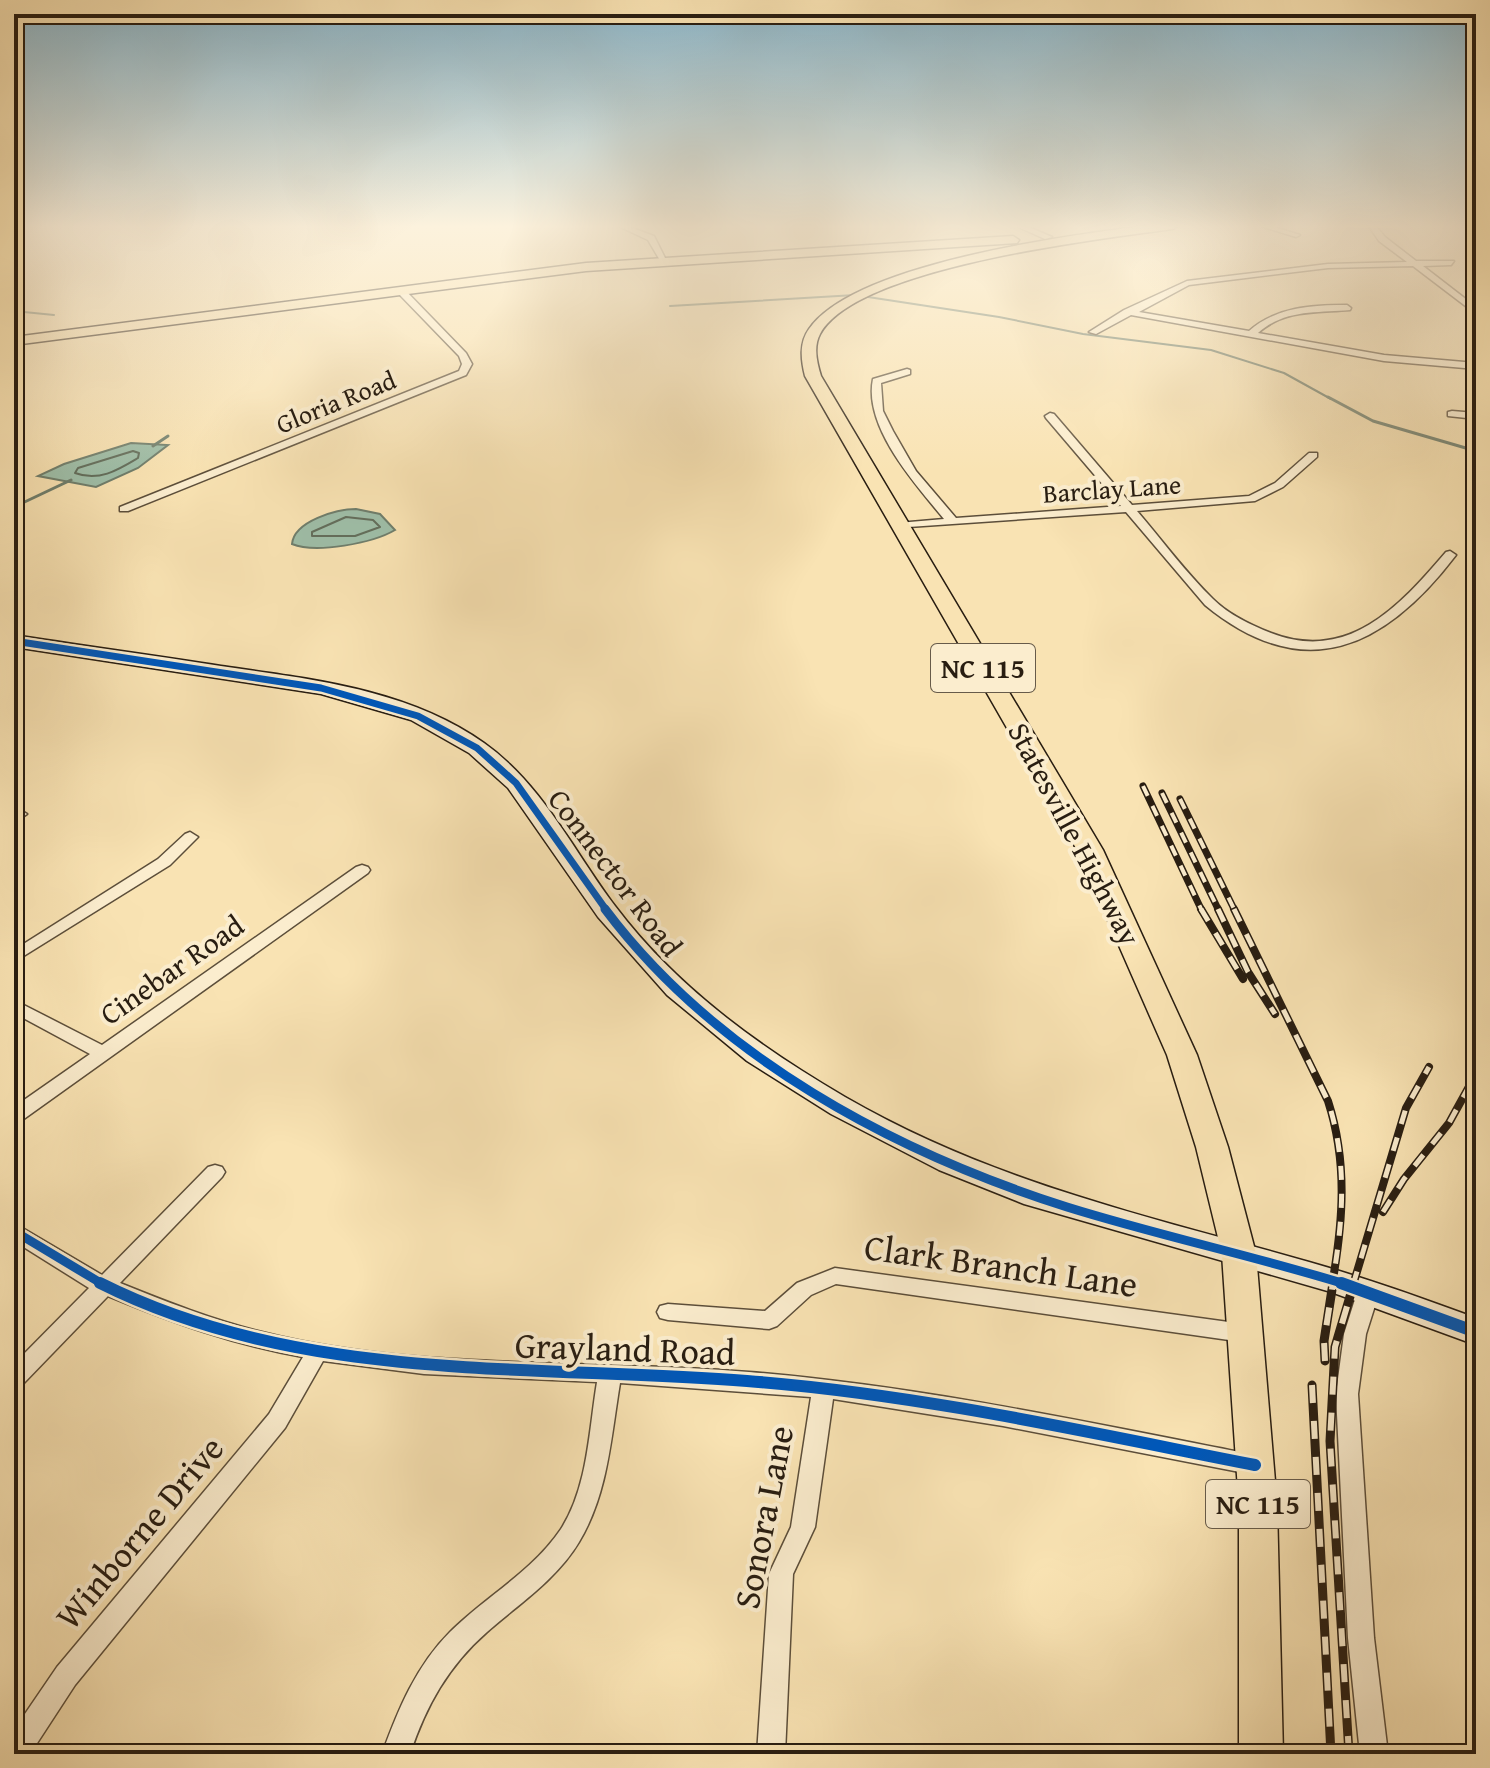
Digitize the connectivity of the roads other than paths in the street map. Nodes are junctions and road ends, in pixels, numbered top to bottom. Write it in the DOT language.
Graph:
graph roads {
  1 [pos="273,308"];
  2 [pos="417,308"];
  3 [pos="840,308"];
  4 [pos="1136,308"];
  5 [pos="1347,308"];
  6 [pos="1127,312"];
  7 [pos="1093,332"];
  8 [pos="1252,333"];
  9 [pos="14,341"];
  10 [pos="1476,366"];
  11 [pos="907,372"];
  12 [pos="1452,414"];
  13 [pos="1050,416"];
  14 [pos="1476,416"];
  15 [pos="1313,455"];
  16 [pos="124,509"];
  17 [pos="1128,510"];
  18 [pos="952,521"];
  19 [pos="898,526"];
  20 [pos="1450,555"];
  21 [pos="14,641"];
  22 [pos="190,837"];
  23 [pos="362,870"];
  24 [pos="14,957"];
  25 [pos="14,1006"];
  26 [pos="103,1053"];
  27 [pos="14,1116"];
  28 [pos="215,1172"];
  29 [pos="14,1231"];
  30 [pos="1239,1254"];
  31 [pos="105,1286"];
  32 [pos="1368,1293"];
  33 [pos="668,1312"];
  34 [pos="1476,1332"];
  35 [pos="1243,1333"];
  36 [pos="316,1354"];
  37 [pos="610,1374"];
  38 [pos="14,1379"];
  39 [pos="823,1389"];
  40 [pos="1255,1465"];
  41 [pos="14,1754"];
  42 [pos="396,1754"];
  43 [pos="771,1754"];
  44 [pos="1261,1754"];
  45 [pos="1374,1754"];
  1 -- 9 [label="main road"];
  2 -- 16 [label="street, Gloria Road"];
  3 -- 19 [label="main road, Statesville Highway / NC 115"];
  4 -- 6 [label="street"];
  5 -- 8 [label="street"];
  6 -- 7 [label="street"];
  6 -- 8 [label="street"];
  8 -- 10 [label="street"];
  11 -- 18 [label="street"];
  12 -- 14 [label="street"];
  13 -- 17 [label="street"];
  15 -- 17 [label="street, Barclay Lane"];
  17 -- 18 [label="street, Barclay Lane"];
  17 -- 20 [label="street"];
  18 -- 19 [label="street, Barclay Lane"];
  19 -- 30 [label="main road, Statesville Highway / NC 115"];
  21 -- 30 [label="street, Connector Road"];
  22 -- 24 [label="street"];
  23 -- 26 [label="street, Cinebar Road"];
  25 -- 26 [label="street"];
  26 -- 27 [label="street, Cinebar Road"];
  28 -- 31 [label="street"];
  29 -- 31 [label="street, Grayland Road"];
  30 -- 32 [label="street, Connector Road"];
  30 -- 35 [label="main road, Statesville Highway / NC 115"];
  31 -- 36 [label="street, Grayland Road"];
  31 -- 38 [label="street"];
  32 -- 34 [label="street, Connector Road"];
  32 -- 45 [label="street"];
  33 -- 35 [label="street, Clark Branch Lane"];
  35 -- 40 [label="main road, Statesville Highway / NC 115"];
  36 -- 37 [label="street, Grayland Road"];
  36 -- 41 [label="street, Winborne Drive"];
  37 -- 39 [label="street, Grayland Road"];
  37 -- 42 [label="street"];
  39 -- 40 [label="street, Grayland Road"];
  39 -- 43 [label="street, Sonora Lane"];
  40 -- 44 [label="main road, Statesville Highway / NC 115"];
}
